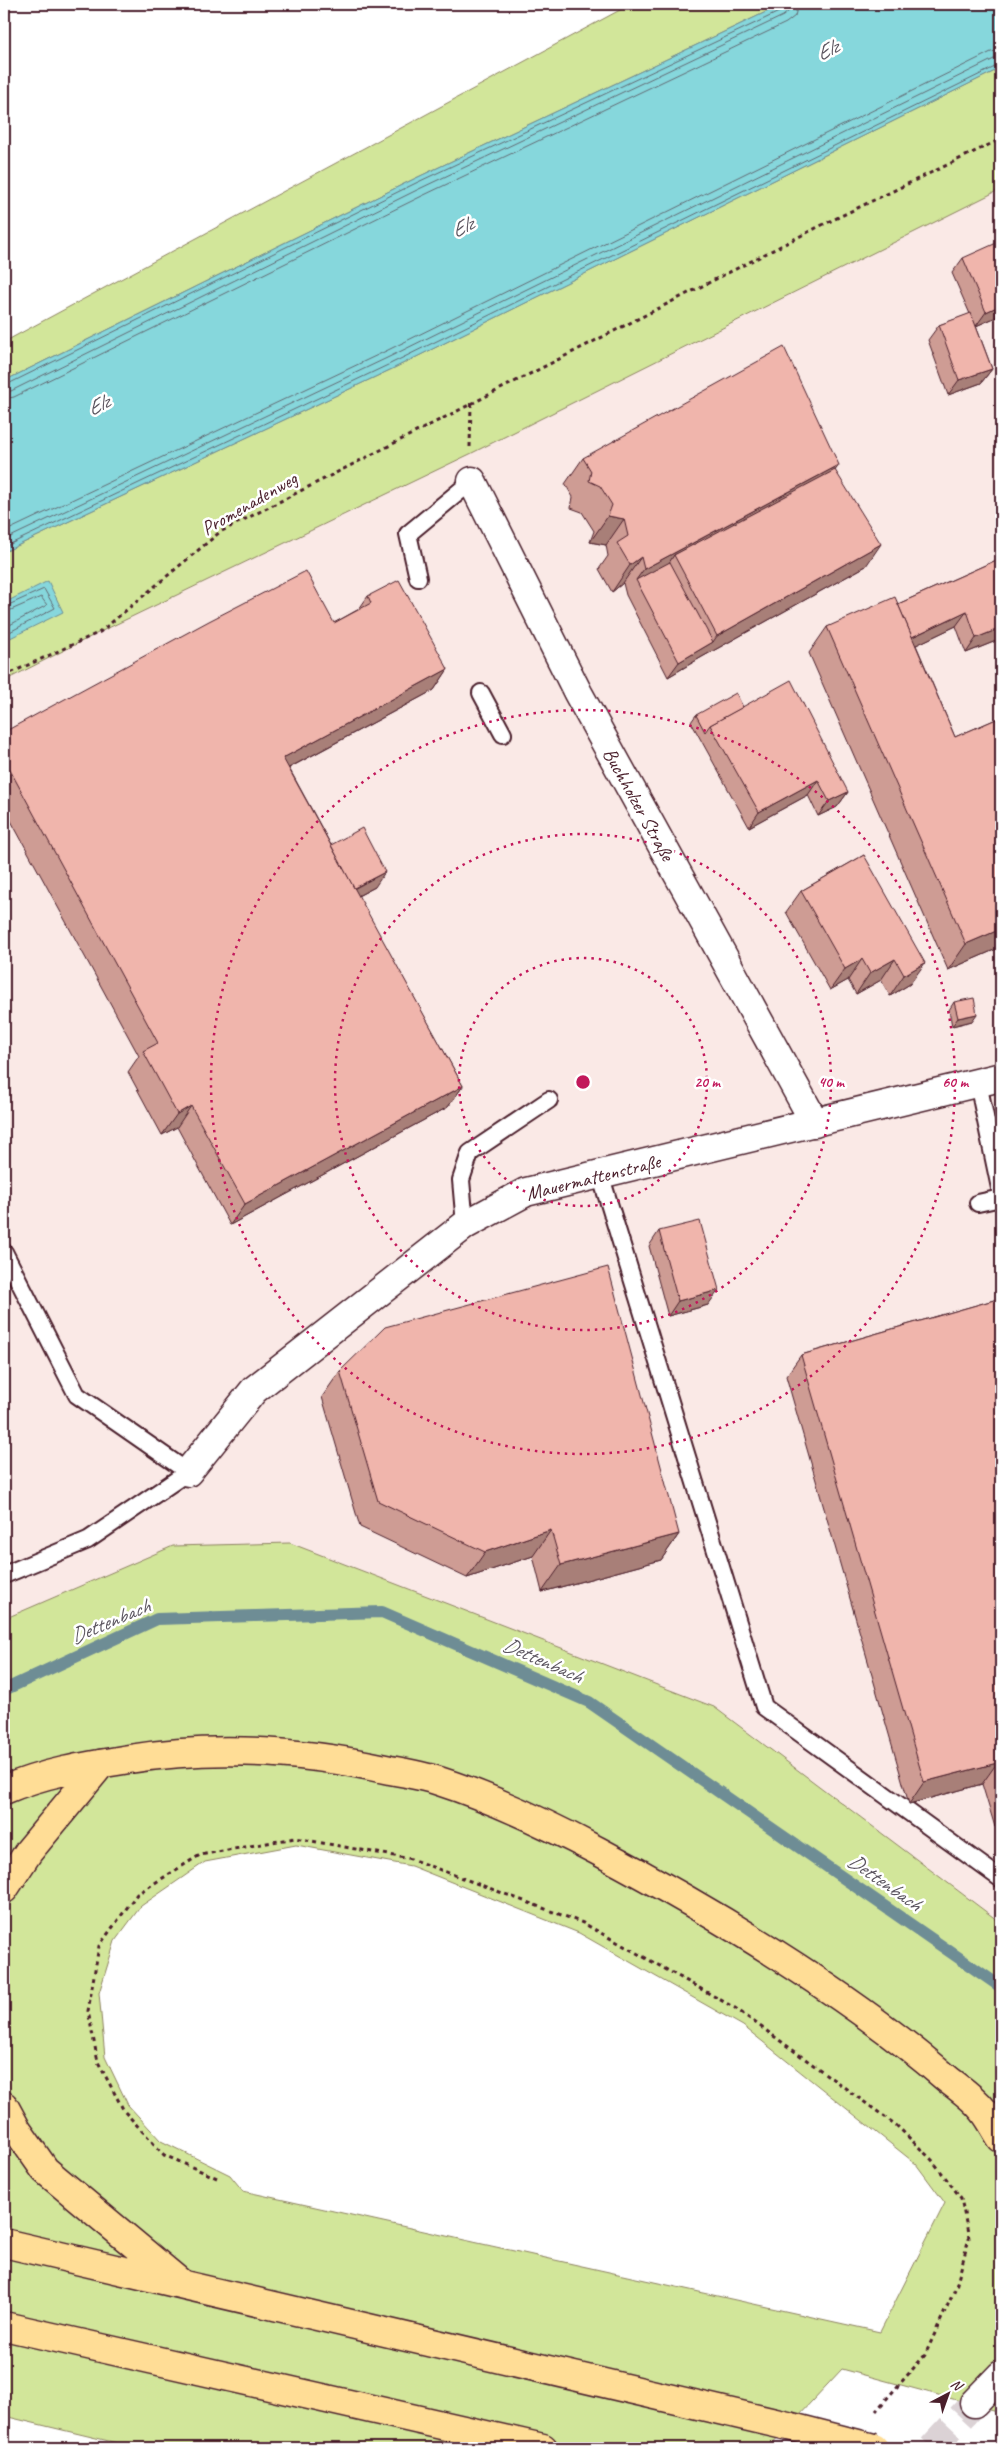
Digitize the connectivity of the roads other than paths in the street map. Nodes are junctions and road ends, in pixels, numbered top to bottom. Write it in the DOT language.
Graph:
graph roads {
  1 [pos="472,481"];
  2 [pos="418,578"];
  3 [pos="481,693"];
  4 [pos="503,734"];
  5 [pos="989,1080"];
  6 [pos="549,1100"];
  7 [pos="815,1123"];
  8 [pos="600,1174"];
  9 [pos="1001,1193"];
  10 [pos="1001,1198"];
  11 [pos="978,1203"];
  12 [pos="466,1225"];
  13 [pos="4,1252"];
  14 [pos="188,1472"];
  15 [pos="4,1575"];
  16 [pos="101,1764"];
  17 [pos="4,1790"];
  18 [pos="1001,1879"];
  19 [pos="4,1889"];
  20 [pos="4,2106"];
  21 [pos="992,2111"];
  22 [pos="1001,2138"];
  23 [pos="4,2243"];
  24 [pos="181,2284"];
  25 [pos="4,2326"];
  26 [pos="1001,2375"];
  27 [pos="974,2403"];
  28 [pos="543,2448"];
  29 [pos="874,2448"];
  1 -- 2 [label="lane"];
  1 -- 7 [label="street, Buchholzer Straße"];
  3 -- 4 [label="lane"];
  5 -- 7 [label="street, Mauermattenstraße"];
  5 -- 9 [label="lane"];
  6 -- 12 [label="lane"];
  7 -- 8 [label="street, Mauermattenstraße"];
  8 -- 12 [label="street, Mauermattenstraße"];
  8 -- 18 [label="lane"];
  10 -- 11 [label="lane"];
  12 -- 14 [label="street, Mauermattenstraße"];
  13 -- 14 [label="lane"];
  14 -- 15 [label="lane"];
  16 -- 17 [label="highway"];
  16 -- 19 [label="highway"];
  16 -- 21 [label="highway"];
  20 -- 24 [label="highway"];
  21 -- 22 [label="highway"];
  23 -- 24 [label="highway"];
  24 -- 29 [label="highway, bridge"];
  25 -- 28 [label="highway"];
  26 -- 27 [label="street"];
}
